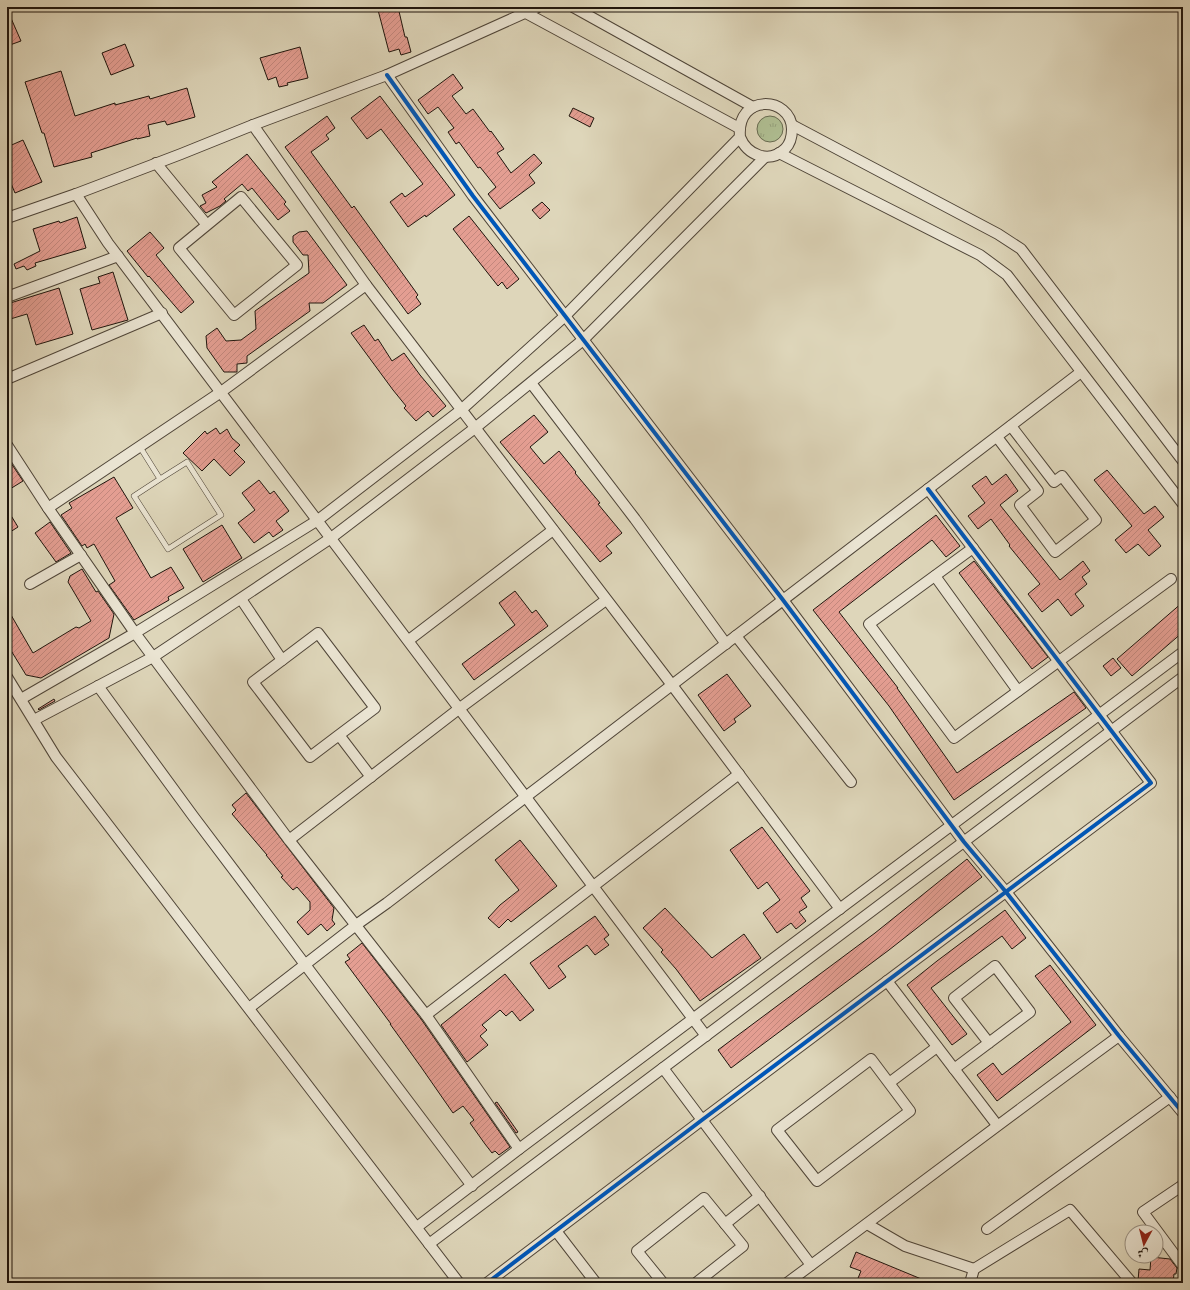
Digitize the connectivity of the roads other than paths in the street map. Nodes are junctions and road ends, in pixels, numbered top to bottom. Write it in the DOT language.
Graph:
graph roads {
  1 [pos="538,7"];
  2 [pos="572,7"];
  3 [pos="526,12"];
  4 [pos="387,75"];
  5 [pos="754,107"];
  6 [pos="253,125"];
  7 [pos="792,125"];
  8 [pos="740,133"];
  9 [pos="779,153"];
  10 [pos="765,157"];
  11 [pos="156,163"];
  12 [pos="76,194"];
  13 [pos="7,218"];
  14 [pos="207,225"];
  15 [pos="118,256"];
  16 [pos="366,285"];
  17 [pos="7,297"];
  18 [pos="162,313"];
  19 [pos="565,316"];
  20 [pos="584,340"];
  21 [pos="1081,372"];
  22 [pos="7,379"];
  23 [pos="530,383"];
  24 [pos="221,392"];
  25 [pos="461,410"];
  26 [pos="1011,426"];
  27 [pos="475,428"];
  28 [pos="997,437"];
  29 [pos="7,445"];
  30 [pos="140,447"];
  31 [pos="1183,461"];
  32 [pos="160,479"];
  33 [pos="928,489"];
  34 [pos="1183,504"];
  35 [pos="48,508"];
  36 [pos="318,520"];
  37 [pos="553,530"];
  38 [pos="331,538"];
  39 [pos="973,548"];
  40 [pos="81,555"];
  41 [pos="935,576"];
  42 [pos="1171,579"];
  43 [pos="30,584"];
  44 [pos="241,599"];
  45 [pos="606,600"];
  46 [pos="783,600"];
  47 [pos="135,633"];
  48 [pos="736,636"];
  49 [pos="409,640"];
  50 [pos="726,644"];
  51 [pos="1183,652"];
  52 [pos="153,657"];
  53 [pos="282,660"];
  54 [pos="1059,661"];
  55 [pos="7,677"];
  56 [pos="1183,677"];
  57 [pos="672,685"];
  58 [pos="98,686"];
  59 [pos="1018,691"];
  60 [pos="21,699"];
  61 [pos="460,708"];
  62 [pos="1100,714"];
  63 [pos="34,720"];
  64 [pos="1112,731"];
  65 [pos="339,735"];
  66 [pos="739,774"];
  67 [pos="371,777"];
  68 [pos="851,782"];
  69 [pos="526,797"];
  70 [pos="952,826"];
  71 [pos="289,840"];
  72 [pos="964,842"];
  73 [pos="593,886"];
  74 [pos="1006,892"];
  75 [pos="840,909"];
  76 [pos="356,925"];
  77 [pos="305,965"];
  78 [pos="887,981"];
  79 [pos="249,1008"];
  80 [pos="426,1014"];
  81 [pos="694,1019"];
  82 [pos="706,1036"];
  83 [pos="1119,1036"];
  84 [pos="989,1043"];
  85 [pos="937,1047"];
  86 [pos="663,1068"];
  87 [pos="954,1069"];
  88 [pos="889,1083"];
  89 [pos="1170,1097"];
  90 [pos="1183,1114"];
  91 [pos="702,1120"];
  92 [pos="997,1125"];
  93 [pos="519,1149"];
  94 [pos="472,1186"];
  95 [pos="1183,1186"];
  96 [pos="760,1196"];
  97 [pos="725,1224"];
  98 [pos="867,1224"];
  99 [pos="417,1227"];
  100 [pos="987,1229"];
  101 [pos="556,1230"];
  102 [pos="429,1244"];
  103 [pos="812,1265"];
  104 [pos="1183,1266"];
  105 [pos="974,1269"];
  106 [pos="459,1283"];
  107 [pos="487,1283"];
  108 [pos="596,1283"];
  109 [pos="662,1283"];
  110 [pos="696,1283"];
  111 [pos="787,1283"];
  112 [pos="970,1283"];
  113 [pos="1132,1283"];
  1 -- 3 [label="street"];
  2 -- 5 [label="street"];
  3 -- 4 [label="street"];
  3 -- 8 [label="street"];
  4 -- 6 [label="street"];
  4 -- 19 [label="street"];
  5 -- 7 [label="street"];
  5 -- 8 [label="street"];
  6 -- 11 [label="street"];
  6 -- 16 [label="street"];
  7 -- 9 [label="street"];
  7 -- 31 [label="street"];
  8 -- 10 [label="street"];
  8 -- 19 [label="street"];
  9 -- 10 [label="street"];
  9 -- 21 [label="street"];
  10 -- 20 [label="street"];
  11 -- 12 [label="street"];
  11 -- 14 [label="street"];
  12 -- 13 [label="street"];
  12 -- 15 [label="street"];
  14 -- 14 [label="street"];
  15 -- 17 [label="street"];
  15 -- 18 [label="street"];
  16 -- 24 [label="street"];
  16 -- 25 [label="street"];
  18 -- 22 [label="street"];
  18 -- 24 [label="street"];
  19 -- 20 [label="street"];
  19 -- 25 [label="street"];
  20 -- 23 [label="street"];
  20 -- 46 [label="street"];
  21 -- 26 [label="street"];
  21 -- 34 [label="street"];
  23 -- 27 [label="street"];
  23 -- 50 [label="street"];
  24 -- 30 [label="street"];
  24 -- 36 [label="street"];
  25 -- 27 [label="street"];
  25 -- 36 [label="street"];
  26 -- 28 [label="street"];
  26 -- 28 [label="street"];
  27 -- 37 [label="street"];
  27 -- 38 [label="street"];
  28 -- 33 [label="street"];
  29 -- 35 [label="street"];
  30 -- 32 [label="lane"];
  30 -- 35 [label="street"];
  32 -- 32 [label="lane"];
  33 -- 39 [label="street"];
  33 -- 46 [label="street"];
  35 -- 40 [label="street"];
  36 -- 38 [label="street"];
  36 -- 47 [label="street"];
  37 -- 45 [label="street"];
  37 -- 49 [label="street"];
  38 -- 44 [label="street"];
  38 -- 49 [label="street"];
  39 -- 41 [label="street"];
  39 -- 54 [label="street"];
  40 -- 43 [label="street"];
  40 -- 47 [label="street"];
  41 -- 59 [label="street"];
  41 -- 59 [label="street"];
  42 -- 54 [label="street"];
  44 -- 52 [label="street"];
  44 -- 53 [label="street"];
  45 -- 57 [label="street"];
  45 -- 61 [label="street"];
  46 -- 48 [label="street"];
  46 -- 70 [label="street"];
  47 -- 52 [label="street"];
  47 -- 60 [label="street"];
  48 -- 50 [label="street"];
  48 -- 68 [label="street"];
  49 -- 61 [label="street"];
  50 -- 57 [label="street"];
  51 -- 62 [label="street"];
  52 -- 58 [label="street"];
  52 -- 71 [label="street"];
  53 -- 65 [label="street"];
  53 -- 65 [label="street"];
  54 -- 59 [label="street"];
  54 -- 62 [label="street"];
  55 -- 60 [label="street"];
  56 -- 64 [label="street"];
  57 -- 66 [label="street"];
  57 -- 69 [label="street"];
  58 -- 63 [label="street"];
  58 -- 77 [label="street"];
  60 -- 63 [label="street"];
  61 -- 67 [label="street"];
  61 -- 69 [label="street"];
  62 -- 64 [label="street"];
  62 -- 70 [label="street"];
  63 -- 79 [label="street"];
  64 -- 72 [label="street"];
  64 -- 74 [label="street"];
  65 -- 67 [label="street"];
  66 -- 73 [label="street"];
  66 -- 75 [label="street"];
  67 -- 71 [label="street"];
  69 -- 73 [label="street"];
  69 -- 76 [label="street"];
  70 -- 72 [label="street"];
  70 -- 75 [label="street"];
  71 -- 76 [label="street"];
  72 -- 74 [label="street"];
  72 -- 82 [label="street"];
  73 -- 80 [label="street"];
  73 -- 81 [label="street"];
  74 -- 78 [label="street"];
  74 -- 83 [label="street"];
  75 -- 81 [label="street"];
  76 -- 77 [label="street"];
  76 -- 80 [label="street"];
  77 -- 79 [label="street"];
  77 -- 94 [label="street"];
  78 -- 85 [label="street"];
  78 -- 91 [label="street"];
  79 -- 99 [label="street"];
  80 -- 93 [label="street"];
  81 -- 82 [label="street"];
  81 -- 93 [label="street"];
  82 -- 86 [label="street"];
  83 -- 89 [label="street"];
  83 -- 92 [label="street"];
  84 -- 84 [label="street"];
  84 -- 87 [label="street"];
  85 -- 87 [label="street"];
  85 -- 88 [label="street"];
  86 -- 91 [label="street"];
  86 -- 102 [label="street"];
  87 -- 92 [label="street"];
  88 -- 88 [label="street"];
  89 -- 90 [label="street"];
  89 -- 100 [label="street"];
  91 -- 96 [label="street"];
  91 -- 101 [label="street"];
  92 -- 98 [label="street"];
  93 -- 94 [label="street"];
  94 -- 99 [label="street"];
  95 -- 104 [label="street"];
  96 -- 97 [label="street"];
  96 -- 103 [label="street"];
  97 -- 109 [label="street"];
  97 -- 110 [label="street"];
  98 -- 103 [label="street"];
  98 -- 105 [label="street"];
  99 -- 102 [label="street"];
  101 -- 107 [label="street"];
  101 -- 108 [label="street"];
  102 -- 106 [label="street"];
  103 -- 111 [label="street"];
  105 -- 112 [label="street"];
  105 -- 113 [label="street"];
}
